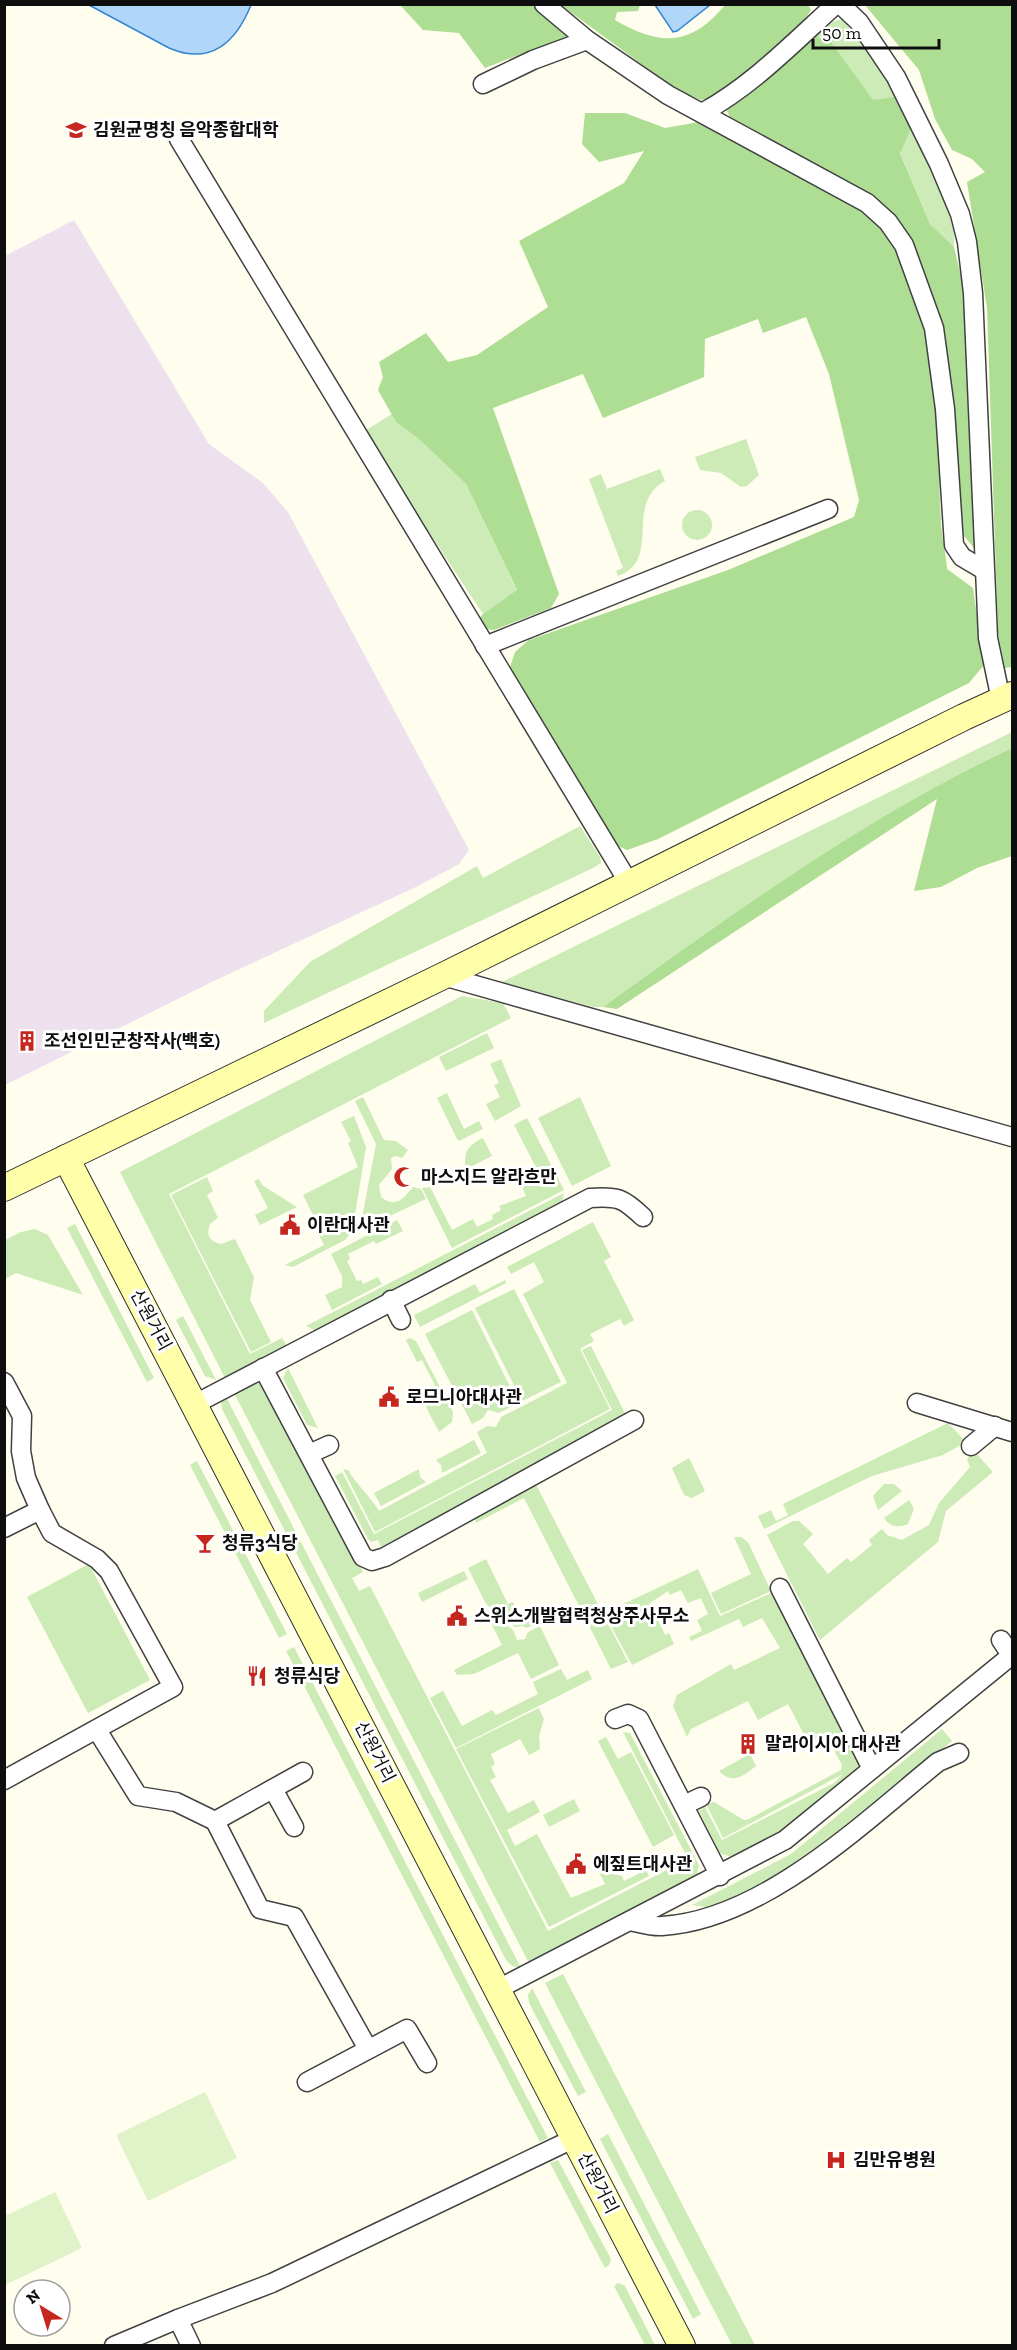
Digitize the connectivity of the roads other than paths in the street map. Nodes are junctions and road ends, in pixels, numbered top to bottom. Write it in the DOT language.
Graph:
graph roads {
  1 [pos="544,4"];
  2 [pos="838,4"];
  3 [pos="587,40"];
  4 [pos="483,84"];
  5 [pos="702,113"];
  6 [pos="179,139"];
  7 [pos="828,510"];
  8 [pos="984,570"];
  9 [pos="485,646"];
  10 [pos="1007,698"];
  11 [pos="629,883"];
  12 [pos="443,976"];
  13 [pos="1012,1137"];
  14 [pos="66,1158"];
  15 [pos="4,1188"];
  16 [pos="643,1217"];
  17 [pos="391,1300"];
  18 [pos="401,1320"];
  19 [pos="263,1368"];
  20 [pos="4,1382"];
  21 [pos="917,1403"];
  22 [pos="195,1404"];
  23 [pos="634,1420"];
  24 [pos="1004,1429"];
  25 [pos="329,1445"];
  26 [pos="971,1446"];
  27 [pos="309,1454"];
  28 [pos="40,1510"];
  29 [pos="4,1528"];
  30 [pos="780,1588"];
  31 [pos="1001,1640"];
  32 [pos="1012,1655"];
  33 [pos="615,1719"];
  34 [pos="97,1730"];
  35 [pos="959,1753"];
  36 [pos="872,1769"];
  37 [pos="303,1772"];
  38 [pos="4,1780"];
  39 [pos="273,1789"];
  40 [pos="701,1797"];
  41 [pos="684,1805"];
  42 [pos="215,1821"];
  43 [pos="294,1827"];
  44 [pos="720,1876"];
  45 [pos="630,1922"];
  46 [pos="498,1989"];
  47 [pos="368,2049"];
  48 [pos="427,2063"];
  49 [pos="307,2082"];
  50 [pos="575,2138"];
  51 [pos="178,2319"];
  52 [pos="114,2346"];
  53 [pos="191,2346"];
  54 [pos="682,2346"];
  1 -- 3 [label="street"];
  2 -- 5 [label="street"];
  2 -- 8 [label="street"];
  3 -- 4 [label="street"];
  3 -- 5 [label="street"];
  5 -- 8 [label="street"];
  6 -- 9 [label="street"];
  7 -- 9 [label="street"];
  8 -- 10 [label="street"];
  9 -- 11 [label="street"];
  10 -- 11 [label="main road"];
  11 -- 12 [label="main road"];
  12 -- 13 [label="street"];
  12 -- 14 [label="main road"];
  14 -- 15 [label="main road"];
  14 -- 22 [label="main road, 산원거리"];
  16 -- 17 [label="street"];
  17 -- 18 [label="street"];
  17 -- 19 [label="street"];
  19 -- 22 [label="street"];
  19 -- 27 [label="street"];
  20 -- 28 [label="street"];
  21 -- 24 [label="street"];
  22 -- 46 [label="main road, 산원거리"];
  23 -- 27 [label="street"];
  24 -- 26 [label="street"];
  25 -- 27 [label="street"];
  28 -- 29 [label="street"];
  28 -- 34 [label="street"];
  30 -- 36 [label="street"];
  31 -- 32 [label="street"];
  32 -- 36 [label="street"];
  33 -- 41 [label="street"];
  34 -- 38 [label="street"];
  34 -- 42 [label="street"];
  35 -- 45 [label="street"];
  36 -- 44 [label="street"];
  37 -- 39 [label="street"];
  39 -- 42 [label="street"];
  39 -- 43 [label="street"];
  40 -- 41 [label="street"];
  41 -- 44 [label="street"];
  42 -- 47 [label="street"];
  44 -- 45 [label="street"];
  45 -- 46 [label="street"];
  46 -- 50 [label="main road, 산원거리"];
  47 -- 48 [label="street"];
  47 -- 49 [label="street"];
  50 -- 51 [label="street"];
  50 -- 54 [label="main road, 산원거리"];
  51 -- 52 [label="street"];
  51 -- 53 [label="street"];
}
